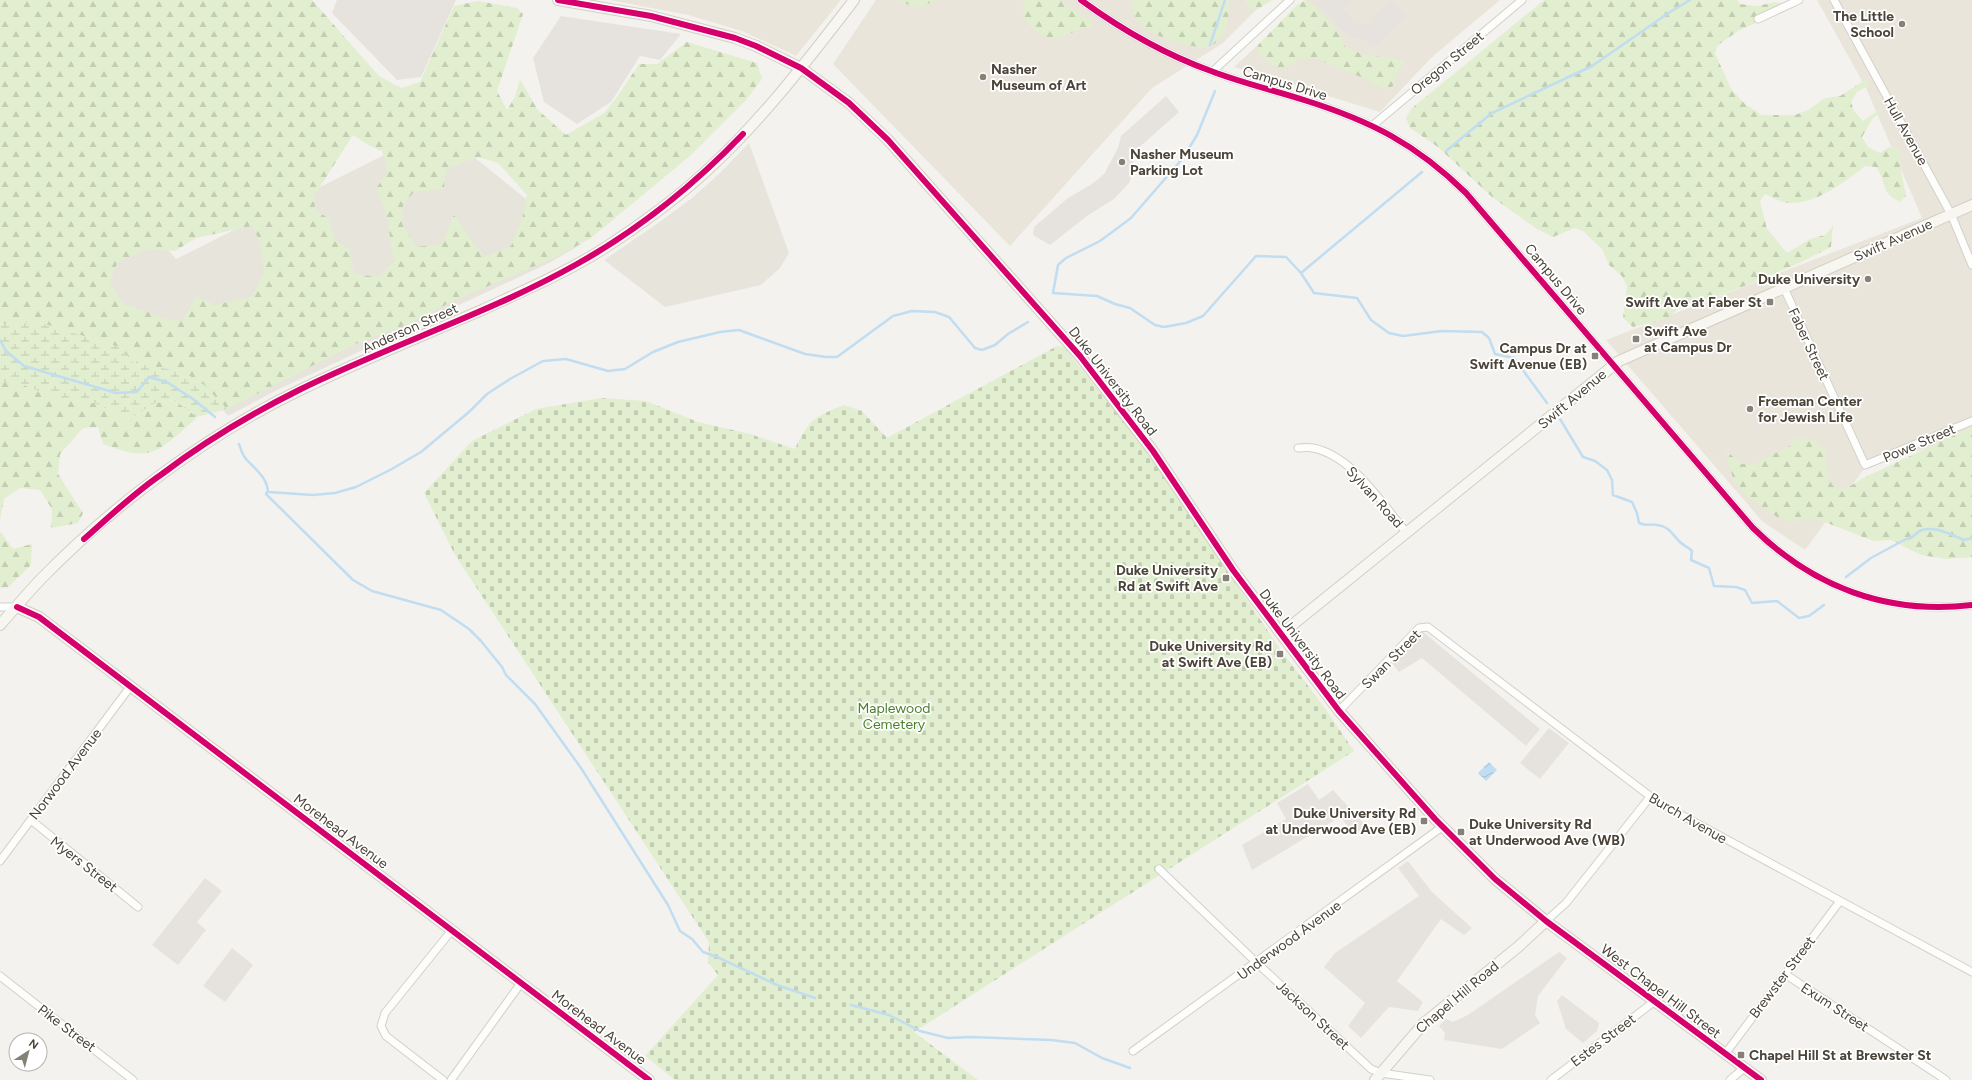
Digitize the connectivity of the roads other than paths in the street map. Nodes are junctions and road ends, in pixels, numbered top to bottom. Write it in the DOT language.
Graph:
graph roads {
  1 [pos="558,0"];
  2 [pos="854,0"];
  3 [pos="1081,0"];
  4 [pos="1290,0"];
  5 [pos="1522,0"];
  6 [pos="1799,0"];
  7 [pos="1834,0"];
  8 [pos="1758,19"];
  9 [pos="801,68"];
  10 [pos="1212,72"];
  11 [pos="1372,126"];
  12 [pos="1972,205"];
  13 [pos="1951,214"];
  14 [pos="1972,265"];
  15 [pos="1784,288"];
  16 [pos="1613,365"];
  17 [pos="1972,421"];
  18 [pos="1298,448"];
  19 [pos="1865,465"];
  20 [pos="1407,533"];
  21 [pos="1972,605"];
  22 [pos="0,607"];
  23 [pos="17,607"];
  24 [pos="0,625"];
  25 [pos="1428,627"];
  26 [pos="1281,634"];
  27 [pos="130,686"];
  28 [pos="1339,712"];
  29 [pos="1650,797"];
  30 [pos="31,820"];
  31 [pos="1442,827"];
  32 [pos="0,861"];
  33 [pos="1159,869"];
  34 [pos="1840,901"];
  35 [pos="138,907"];
  36 [pos="1546,921"];
  37 [pos="452,930"];
  38 [pos="1257,963"];
  39 [pos="1972,972"];
  40 [pos="1785,974"];
  41 [pos="0,976"];
  42 [pos="521,983"];
  43 [pos="1655,1001"];
  44 [pos="1133,1051"];
  45 [pos="1725,1054"];
  46 [pos="1744,1068"];
  47 [pos="1378,1076"];
  48 [pos="645,1079"];
  49 [pos="133,1080"];
  50 [pos="443,1080"];
  51 [pos="451,1080"];
  52 [pos="1430,1080"];
  53 [pos="1551,1080"];
  54 [pos="1730,1080"];
  55 [pos="1762,1080"];
  56 [pos="1946,1080"];
  1 -- 9 [label="street, Duke University Road"];
  2 -- 9 [label="street, Anderson Street"];
  3 -- 10 [label="street, Campus Drive"];
  4 -- 10 [label="street"];
  5 -- 11 [label="street, Oregon Street"];
  6 -- 8 [label="street"];
  7 -- 13 [label="street, Hull Avenue"];
  9 -- 23 [label="street, Anderson Street"];
  9 -- 26 [label="street, Duke University Road"];
  10 -- 11 [label="street, Campus Drive"];
  11 -- 16 [label="street, Campus Drive"];
  12 -- 13 [label="street, Swift Avenue"];
  13 -- 14 [label="street, Hull Avenue"];
  13 -- 15 [label="street, Swift Avenue"];
  15 -- 16 [label="street, Swift Avenue"];
  15 -- 19 [label="street, Faber Street"];
  16 -- 20 [label="street, Swift Avenue"];
  16 -- 21 [label="street, Campus Drive"];
  17 -- 19 [label="street, Powe Street"];
  18 -- 20 [label="street, Sylvan Road"];
  20 -- 26 [label="street, Swift Avenue"];
  22 -- 23 [label="street"];
  23 -- 24 [label="street, Anderson Street"];
  23 -- 27 [label="street, Morehead Avenue"];
  25 -- 28 [label="street, Swan Street"];
  25 -- 29 [label="street, Burch Avenue"];
  26 -- 28 [label="street, Duke University Road"];
  27 -- 30 [label="street, Norwood Avenue"];
  27 -- 37 [label="street, Morehead Avenue"];
  28 -- 31 [label="street, Duke University Road"];
  29 -- 34 [label="street, Burch Avenue"];
  29 -- 36 [label="street"];
  30 -- 32 [label="street, Norwood Avenue"];
  30 -- 35 [label="street, Myers Street"];
  31 -- 36 [label="street, Duke University Road"];
  31 -- 38 [label="street, Underwood Avenue"];
  33 -- 38 [label="street, Jackson Street"];
  34 -- 39 [label="street, Burch Avenue"];
  34 -- 40 [label="street, Brewster Street"];
  36 -- 43 [label="street, West Chapel Hill Street"];
  36 -- 47 [label="street, Chapel Hill Road"];
  37 -- 42 [label="street, Morehead Avenue"];
  37 -- 50 [label="street"];
  38 -- 44 [label="street, Underwood Avenue"];
  38 -- 47 [label="street, Jackson Street"];
  40 -- 45 [label="street, Brewster Street"];
  40 -- 56 [label="street, Exum Street"];
  41 -- 49 [label="street, Pike Street"];
  42 -- 48 [label="street, Morehead Avenue"];
  42 -- 51 [label="street"];
  43 -- 45 [label="street, West Chapel Hill Street"];
  43 -- 53 [label="street, Estes Street"];
  45 -- 46 [label="street, West Chapel Hill Street"];
  46 -- 54 [label="street"];
  46 -- 55 [label="street, West Chapel Hill Street"];
  47 -- 52 [label="street, Jackson Street"];
}
